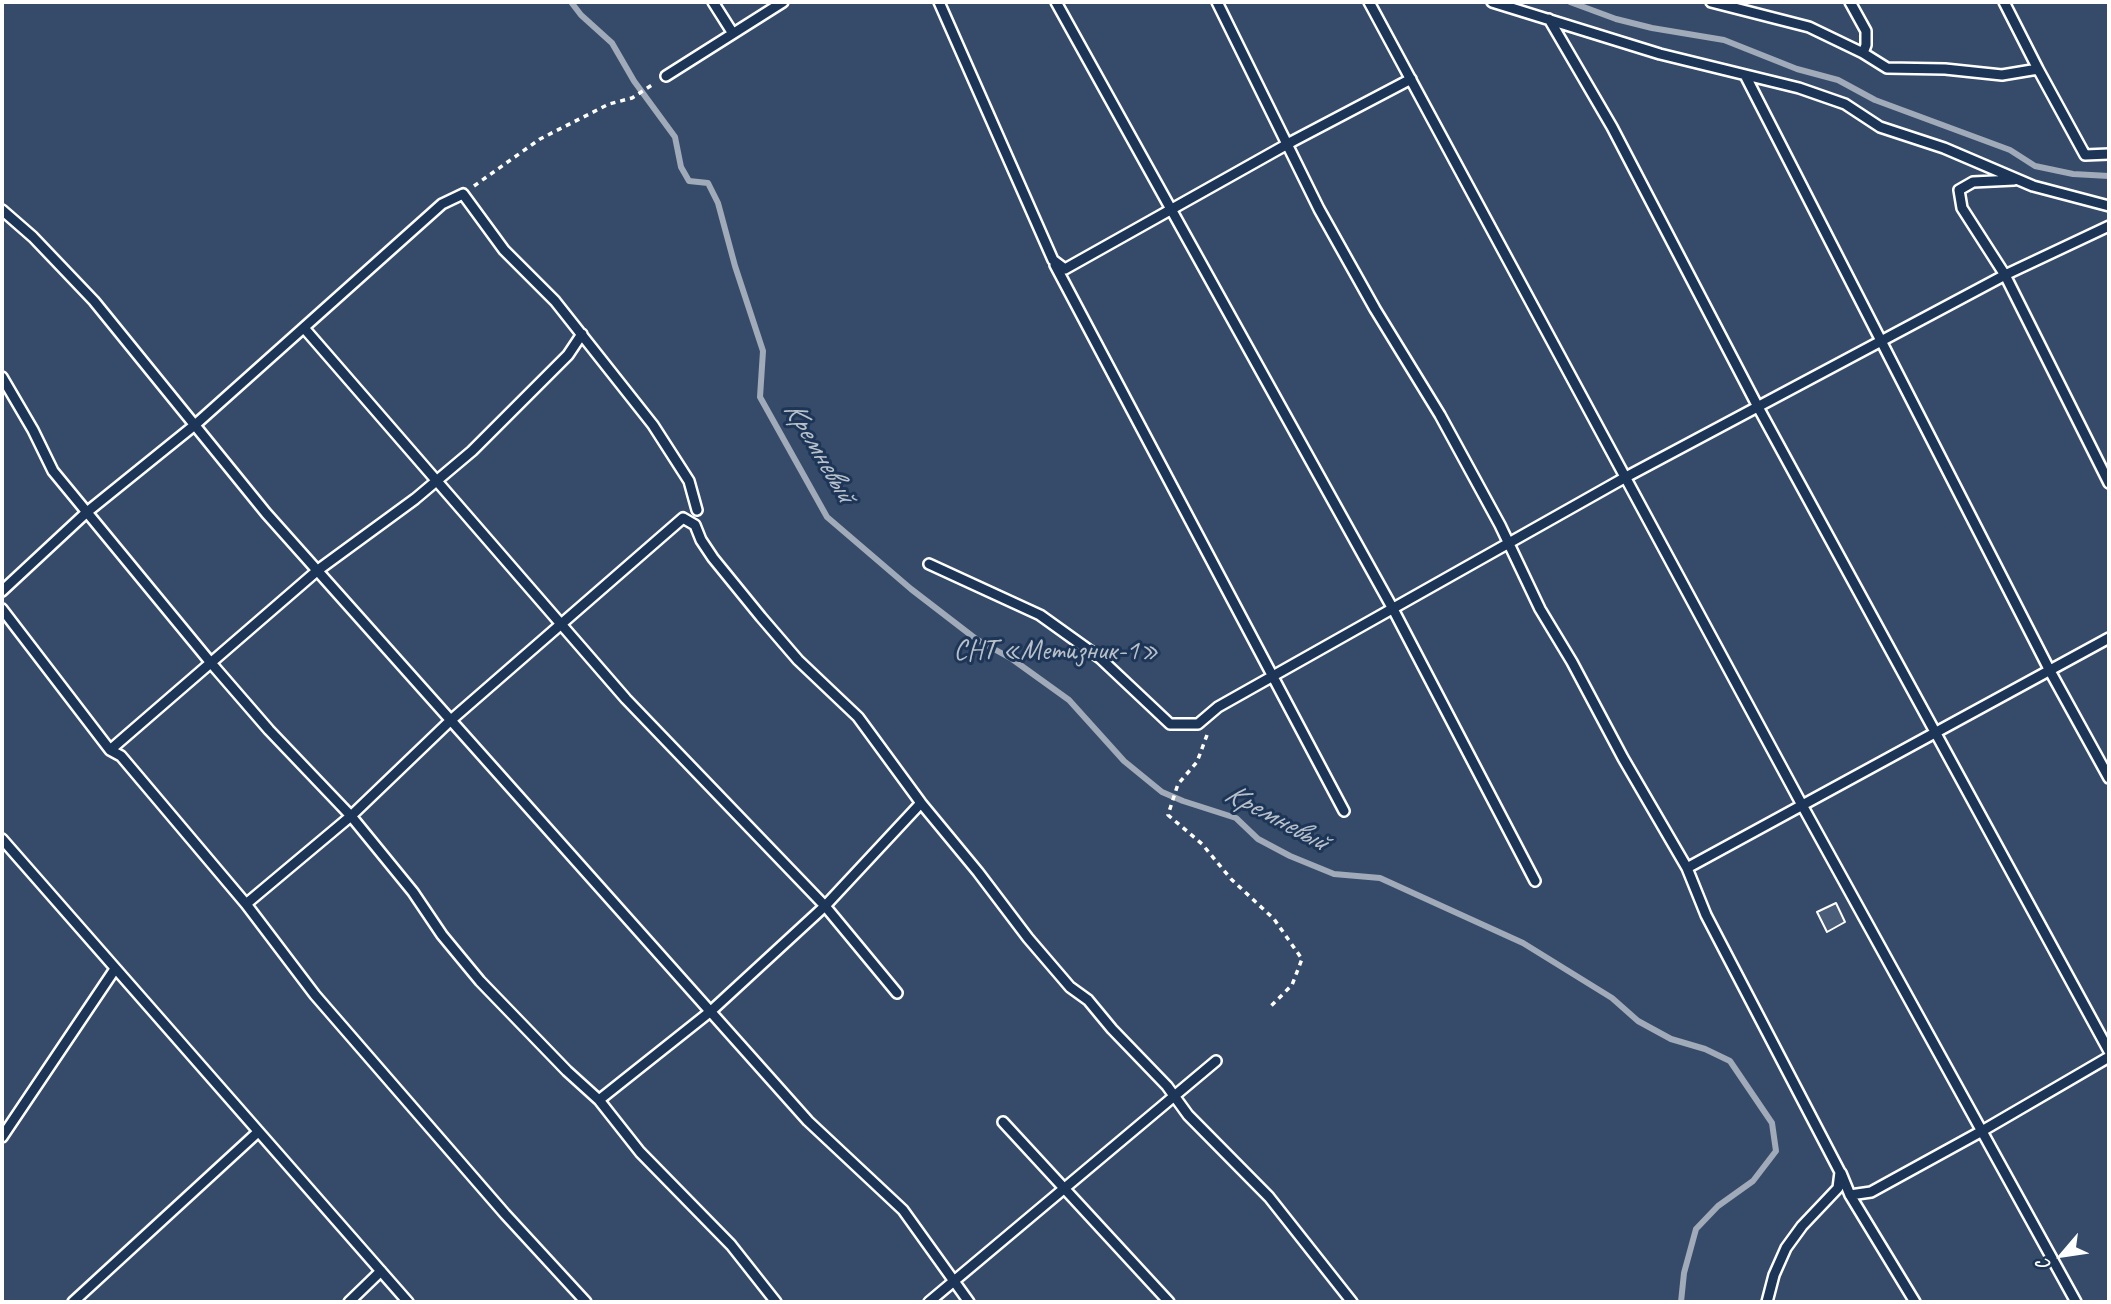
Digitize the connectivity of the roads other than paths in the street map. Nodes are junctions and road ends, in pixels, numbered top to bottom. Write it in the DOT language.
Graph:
graph roads {
  1 [pos="713,2"];
  2 [pos="783,2"];
  3 [pos="939,2"];
  4 [pos="1056,2"];
  5 [pos="1217,2"];
  6 [pos="1369,2"];
  7 [pos="1492,2"];
  8 [pos="1711,2"];
  9 [pos="1850,2"];
  10 [pos="2004,2"];
  11 [pos="1549,19"];
  12 [pos="732,32"];
  13 [pos="1863,53"];
  14 [pos="2038,69"];
  15 [pos="1745,75"];
  16 [pos="666,76"];
  17 [pos="1411,79"];
  18 [pos="1288,144"];
  19 [pos="2109,154"];
  20 [pos="2018,180"];
  21 [pos="2109,206"];
  22 [pos="2,210"];
  23 [pos="1170,210"];
  24 [pos="2109,226"];
  25 [pos="1053,260"];
  26 [pos="2005,275"];
  27 [pos="304,328"];
  28 [pos="582,334"];
  29 [pos="1879,341"];
  30 [pos="2,377"];
  31 [pos="1758,407"];
  32 [pos="195,424"];
  33 [pos="1626,477"];
  34 [pos="436,481"];
  35 [pos="2109,482"];
  36 [pos="697,510"];
  37 [pos="87,512"];
  38 [pos="1508,543"];
  39 [pos="929,564"];
  40 [pos="318,570"];
  41 [pos="2,591"];
  42 [pos="2,609"];
  43 [pos="1393,609"];
  44 [pos="562,625"];
  45 [pos="2109,638"];
  46 [pos="211,663"];
  47 [pos="2050,671"];
  48 [pos="1273,678"];
  49 [pos="451,720"];
  50 [pos="1934,732"];
  51 [pos="110,750"];
  52 [pos="2109,778"];
  53 [pos="920,803"];
  54 [pos="1802,805"];
  55 [pos="1344,811"];
  56 [pos="351,816"];
  57 [pos="2,839"];
  58 [pos="1686,868"];
  59 [pos="1535,881"];
  60 [pos="246,904"];
  61 [pos="825,906"];
  62 [pos="116,969"];
  63 [pos="897,993"];
  64 [pos="711,1011"];
  65 [pos="2109,1051"];
  66 [pos="2109,1057"];
  67 [pos="1216,1061"];
  68 [pos="1174,1094"];
  69 [pos="600,1100"];
  70 [pos="1003,1122"];
  71 [pos="1982,1131"];
  72 [pos="258,1132"];
  73 [pos="2,1137"];
  74 [pos="1840,1172"];
  75 [pos="1063,1188"];
  76 [pos="1850,1195"];
  77 [pos="381,1271"];
  78 [pos="953,1281"];
  79 [pos="73,1302"];
  80 [pos="349,1302"];
  81 [pos="408,1302"];
  82 [pos="586,1302"];
  83 [pos="776,1302"];
  84 [pos="929,1302"];
  85 [pos="969,1302"];
  86 [pos="1169,1302"];
  87 [pos="1352,1302"];
  88 [pos="1767,1302"];
  89 [pos="1915,1302"];
  90 [pos="2076,1302"];
  1 -- 12 [label="lane"];
  2 -- 12 [label="lane"];
  3 -- 25 [label="lane"];
  4 -- 23 [label="lane"];
  5 -- 18 [label="lane"];
  6 -- 17 [label="lane"];
  7 -- 11 [label="lane"];
  8 -- 13 [label="lane"];
  9 -- 13 [label="lane"];
  10 -- 14 [label="lane"];
  11 -- 15 [label="lane"];
  11 -- 31 [label="lane"];
  12 -- 16 [label="lane"];
  13 -- 14 [label="lane"];
  14 -- 19 [label="lane"];
  15 -- 20 [label="lane"];
  15 -- 29 [label="lane"];
  17 -- 18 [label="lane"];
  17 -- 33 [label="lane"];
  18 -- 23 [label="lane"];
  18 -- 38 [label="lane"];
  20 -- 21 [label="lane"];
  20 -- 26 [label="lane"];
  22 -- 32 [label="lane"];
  23 -- 25 [label="lane"];
  23 -- 43 [label="lane"];
  24 -- 26 [label="lane"];
  25 -- 48 [label="lane"];
  26 -- 29 [label="lane"];
  26 -- 35 [label="lane"];
  27 -- 28 [label="lane"];
  27 -- 32 [label="lane"];
  27 -- 34 [label="lane"];
  28 -- 34 [label="lane"];
  28 -- 36 [label="lane"];
  29 -- 31 [label="lane"];
  29 -- 47 [label="lane"];
  30 -- 37 [label="lane"];
  31 -- 33 [label="lane"];
  31 -- 50 [label="lane"];
  32 -- 37 [label="lane"];
  32 -- 40 [label="lane"];
  33 -- 38 [label="lane"];
  33 -- 54 [label="lane"];
  34 -- 40 [label="lane"];
  34 -- 44 [label="lane"];
  37 -- 41 [label="lane"];
  37 -- 46 [label="lane"];
  38 -- 43 [label="lane"];
  38 -- 58 [label="lane"];
  39 -- 48 [label="lane"];
  40 -- 46 [label="lane"];
  40 -- 49 [label="lane"];
  42 -- 51 [label="lane"];
  43 -- 48 [label="lane"];
  43 -- 59 [label="lane"];
  44 -- 49 [label="lane"];
  44 -- 53 [label="lane"];
  44 -- 61 [label="lane"];
  45 -- 47 [label="lane"];
  46 -- 51 [label="lane"];
  46 -- 56 [label="lane"];
  47 -- 50 [label="lane"];
  47 -- 52 [label="lane"];
  48 -- 55 [label="lane"];
  49 -- 56 [label="lane"];
  49 -- 64 [label="lane"];
  50 -- 54 [label="lane"];
  50 -- 65 [label="lane"];
  51 -- 60 [label="lane"];
  53 -- 61 [label="lane"];
  53 -- 68 [label="lane"];
  54 -- 58 [label="lane"];
  54 -- 71 [label="lane"];
  56 -- 60 [label="lane"];
  56 -- 69 [label="lane"];
  57 -- 62 [label="lane"];
  58 -- 74 [label="lane"];
  60 -- 82 [label="lane"];
  61 -- 63 [label="lane"];
  61 -- 64 [label="lane"];
  62 -- 72 [label="lane"];
  62 -- 73 [label="lane"];
  64 -- 69 [label="lane"];
  64 -- 78 [label="lane"];
  66 -- 71 [label="lane"];
  67 -- 68 [label="lane"];
  68 -- 75 [label="lane"];
  68 -- 87 [label="lane"];
  69 -- 83 [label="lane"];
  70 -- 75 [label="lane"];
  71 -- 76 [label="lane"];
  71 -- 90 [label="lane"];
  72 -- 77 [label="lane"];
  72 -- 79 [label="lane"];
  74 -- 76 [label="lane"];
  74 -- 88 [label="lane"];
  75 -- 78 [label="lane"];
  75 -- 86 [label="lane"];
  76 -- 89 [label="lane"];
  77 -- 80 [label="lane"];
  77 -- 81 [label="lane"];
  78 -- 84 [label="lane"];
  78 -- 85 [label="lane"];
}
